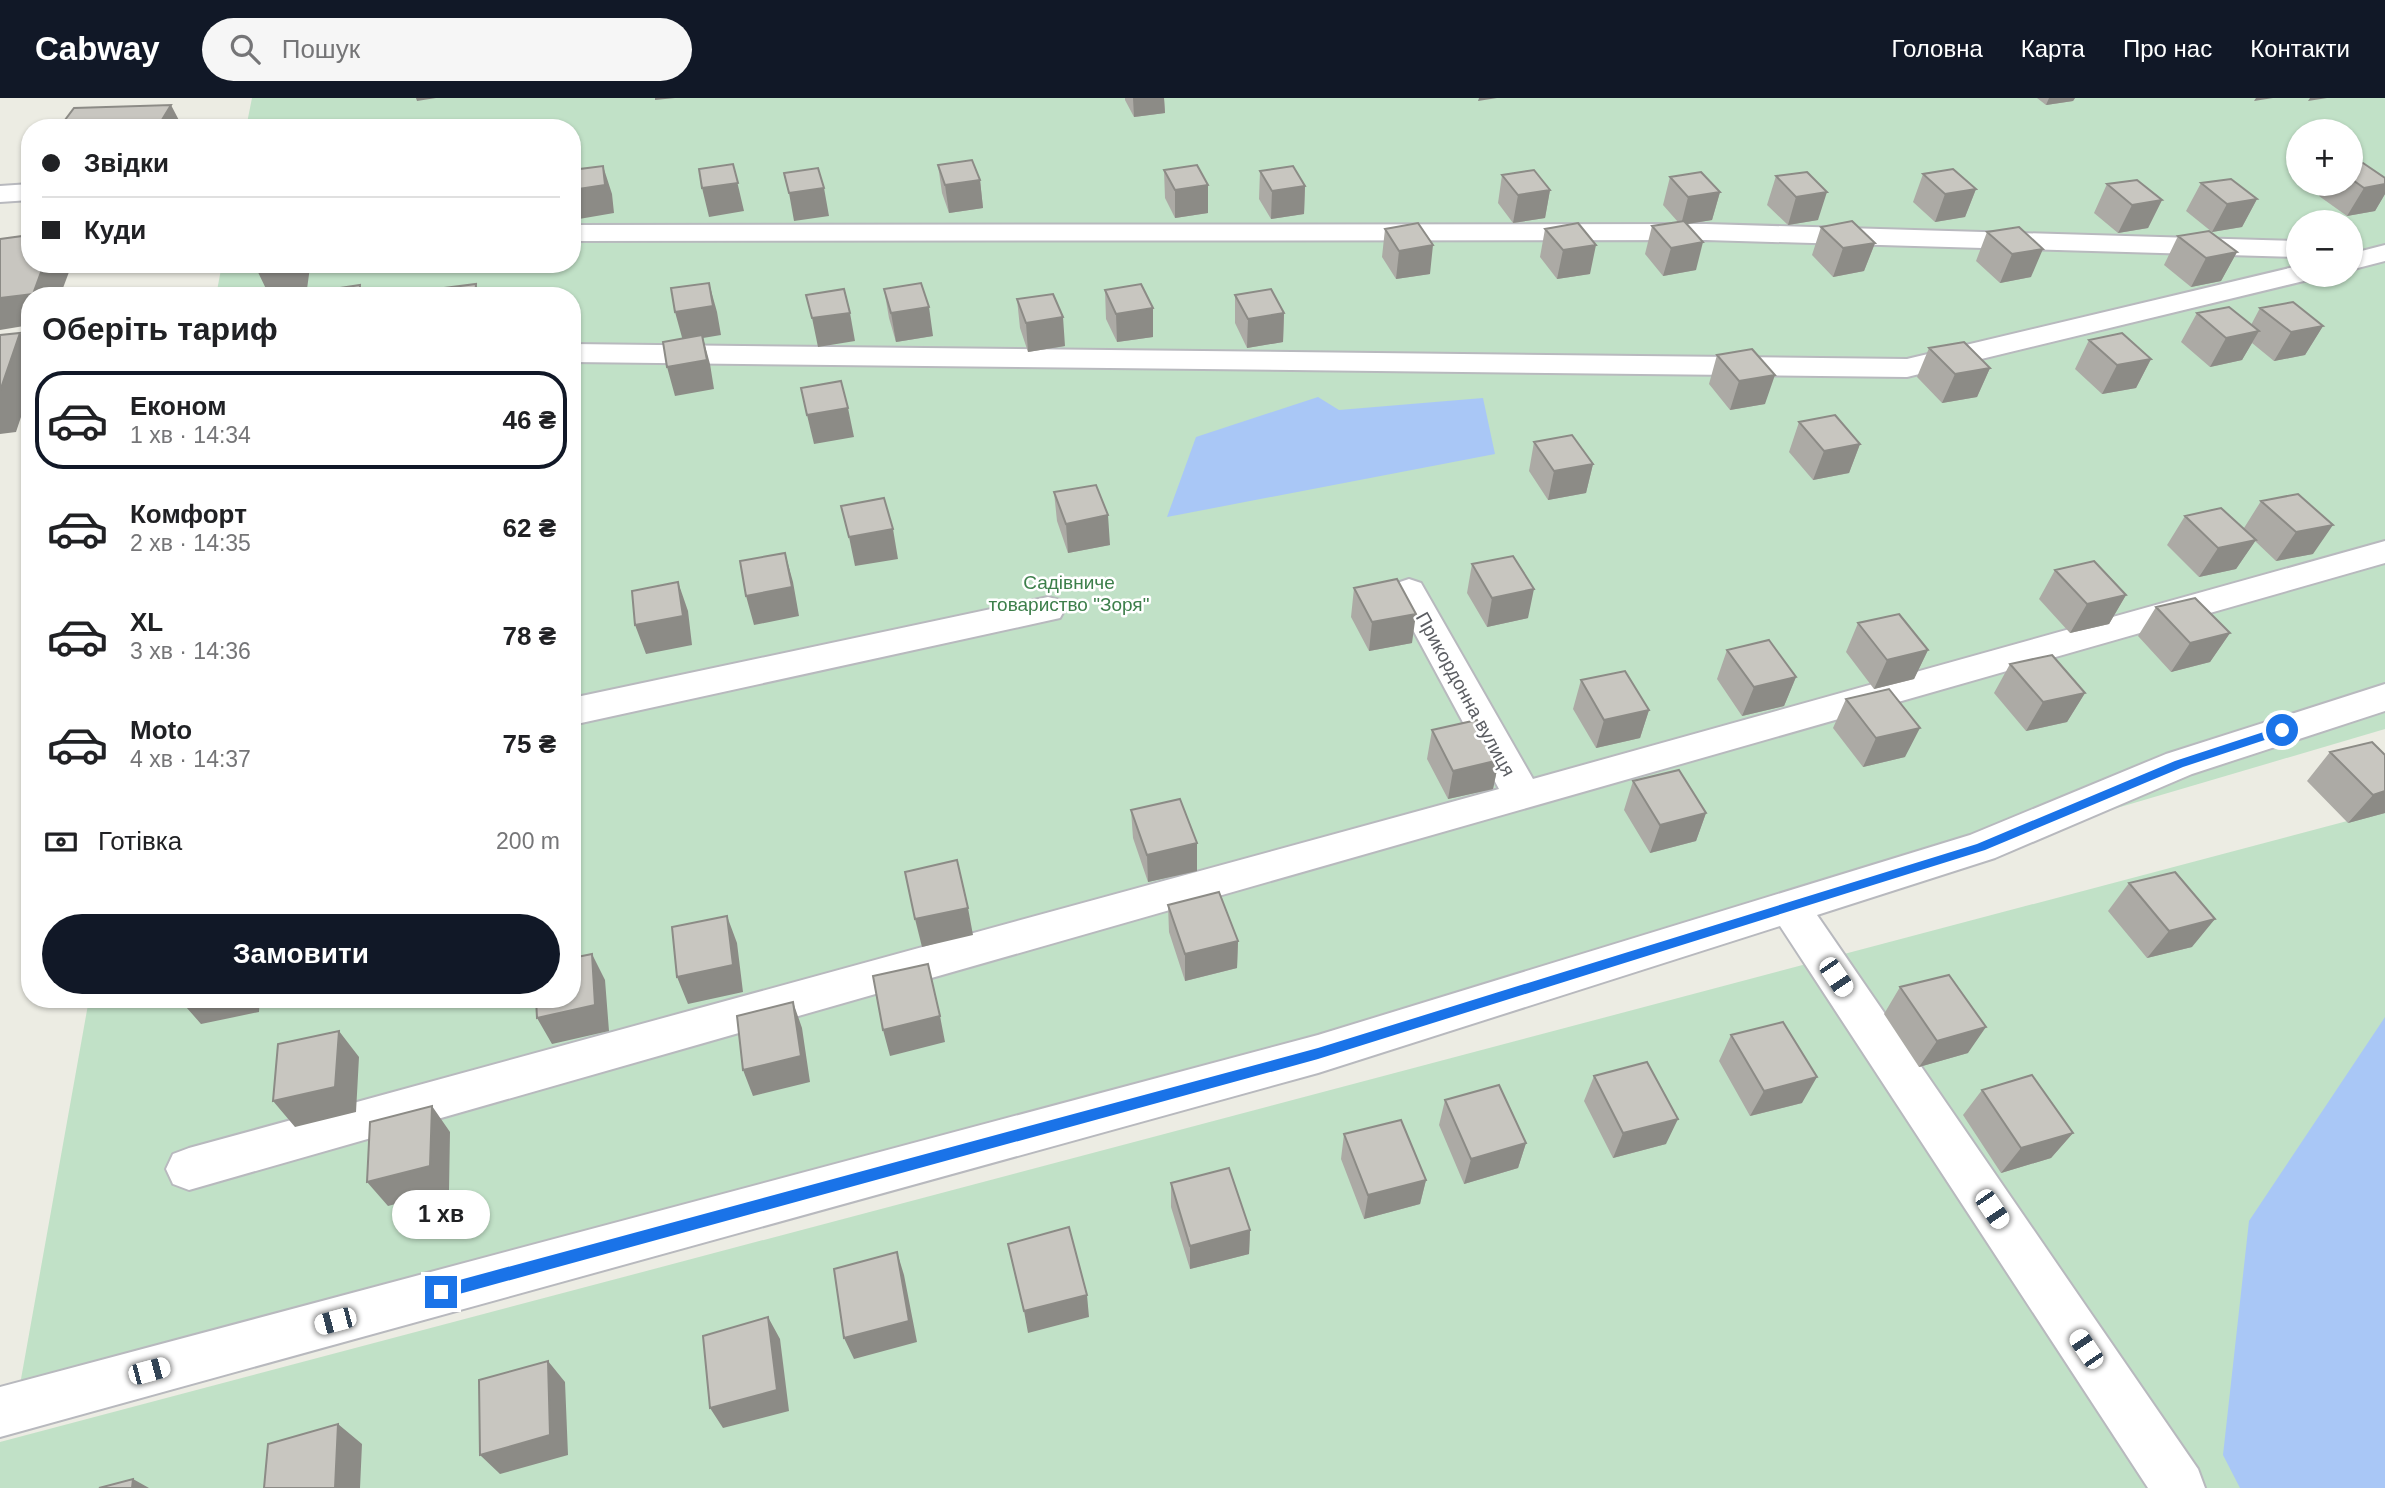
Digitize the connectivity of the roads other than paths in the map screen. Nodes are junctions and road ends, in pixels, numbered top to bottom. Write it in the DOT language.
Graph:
graph roads {
  1 [pos="21,193"];
  2 [pos="0,194"];
  3 [pos="581,233"];
  4 [pos="2286,249"];
  5 [pos="2363,252"];
  6 [pos="2385,253"];
  7 [pos="2363,259"];
  8 [pos="2286,277"];
  9 [pos="581,353"];
  10 [pos="2385,552"];
  11 [pos="1409,592"];
  12 [pos="1048,609"];
  13 [pos="2385,697"];
  14 [pos="581,710"];
  15 [pos="1523,797"];
  16 [pos="1789,907"];
  17 [pos="190,1169"];
  18 [pos="0,1412"];
  19 [pos="2179,1488"];
  1 -- 2 [label="street"];
  3 -- 4 [label="street"];
  5 -- 6 [label="street"];
  6 -- 7 [label="street"];
  8 -- 9 [label="street"];
  10 -- 15 [label="street"];
  11 -- 15 [label="street, Прикордонна вулиця"];
  12 -- 14 [label="street"];
  13 -- 16 [label="street"];
  15 -- 17 [label="street"];
  16 -- 18 [label="street"];
  16 -- 19 [label="street"];
}
